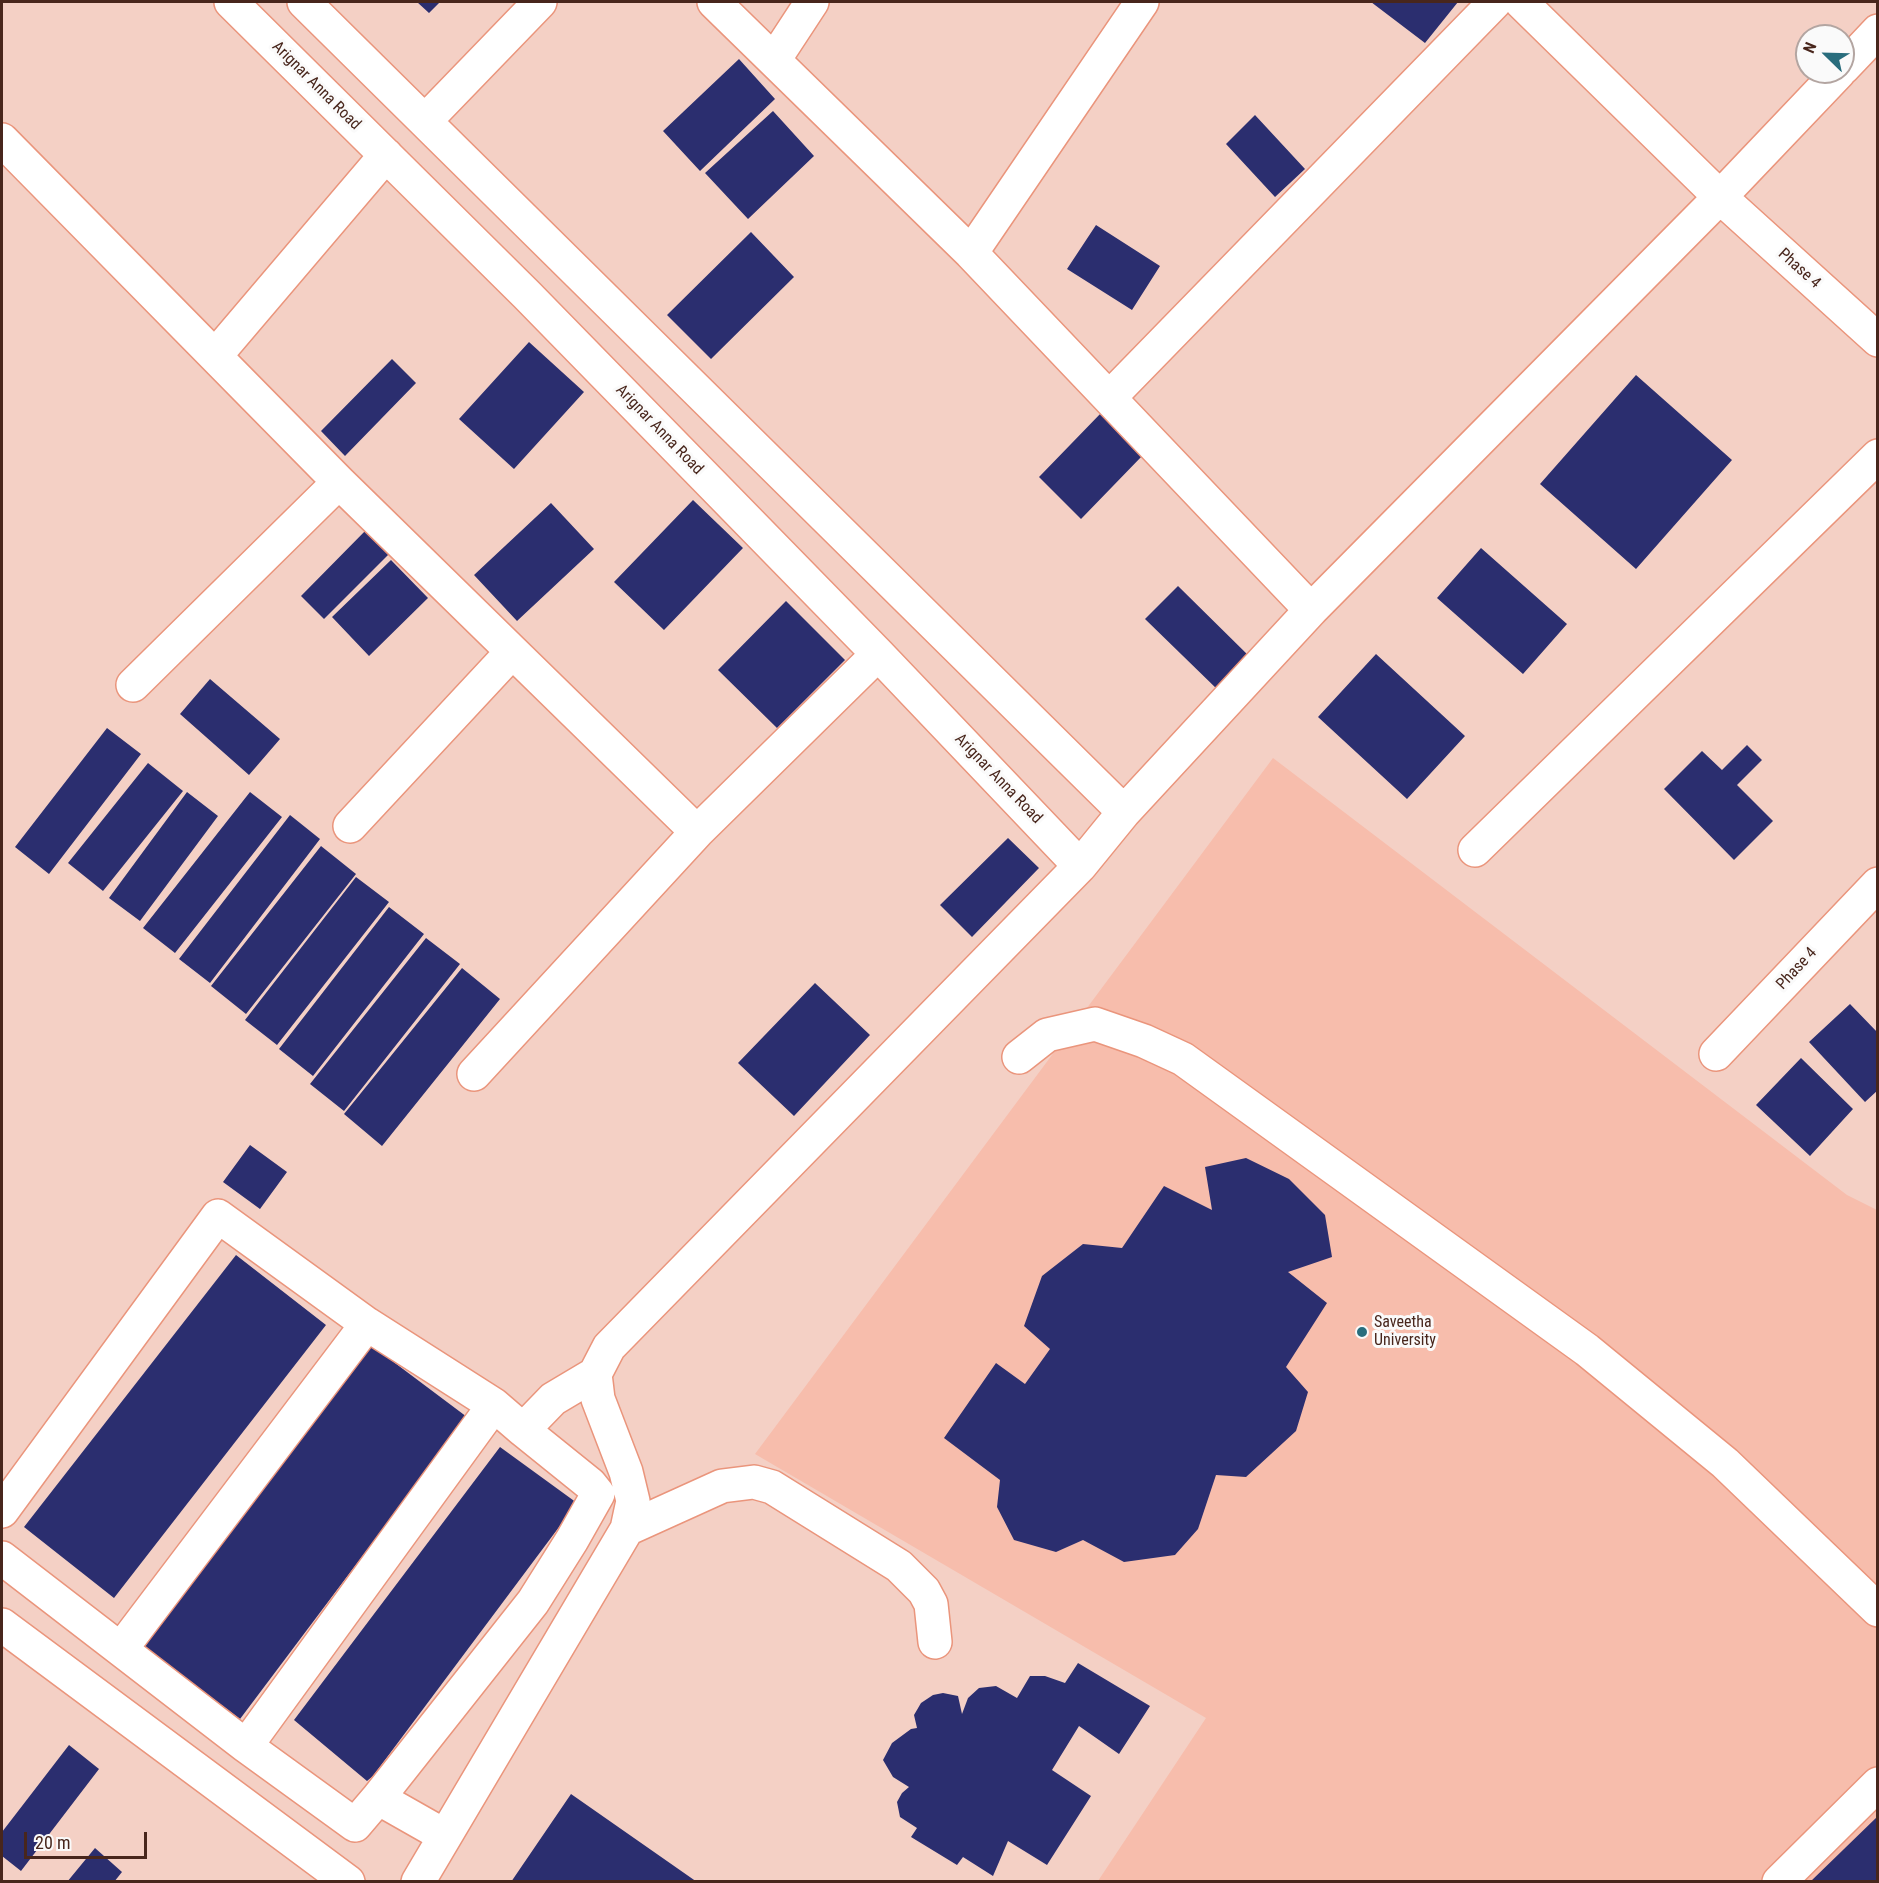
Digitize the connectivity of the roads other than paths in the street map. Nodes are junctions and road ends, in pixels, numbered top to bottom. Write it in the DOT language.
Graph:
graph roads {
  1 [pos="231,2"];
  2 [pos="304,2"];
  3 [pos="540,2"];
  4 [pos="714,2"];
  5 [pos="812,2"];
  6 [pos="1142,2"];
  7 [pos="1495,2"];
  8 [pos="1521,2"];
  9 [pos="1878,31"];
  10 [pos="1855,55"];
  11 [pos="774,60"];
  12 [pos="1828,84"];
  13 [pos="425,121"];
  14 [pos="2,141"];
  15 [pos="386,155"];
  16 [pos="1720,197"];
  17 [pos="971,253"];
  18 [pos="1878,340"];
  19 [pos="215,356"];
  20 [pos="1109,398"];
  21 [pos="1878,456"];
  22 [pos="339,482"];
  23 [pos="1311,610"];
  24 [pos="512,652"];
  25 [pos="878,654"];
  26 [pos="133,685"];
  27 [pos="1124,812"];
  28 [pos="350,826"];
  29 [pos="697,832"];
  30 [pos="1475,850"];
  31 [pos="1080,866"];
  32 [pos="1878,884"];
  33 [pos="1716,1054"];
  34 [pos="1019,1057"];
  35 [pos="474,1074"];
  36 [pos="367,1324"];
  37 [pos="595,1374"];
  38 [pos="494,1405"];
  39 [pos="523,1430"];
  40 [pos="2,1512"];
  41 [pos="627,1529"];
  42 [pos="2,1558"];
  43 [pos="1878,1610"];
  44 [pos="2,1625"];
  45 [pos="935,1642"];
  46 [pos="121,1649"];
  47 [pos="246,1746"];
  48 [pos="1878,1784"];
  49 [pos="378,1798"];
  50 [pos="445,1836"];
  51 [pos="348,1881"];
  52 [pos="418,1881"];
  53 [pos="1779,1881"];
  1 -- 15 [label="street, Arignar Anna Road"];
  2 -- 13 [label="street"];
  3 -- 13 [label="street"];
  4 -- 11 [label="street"];
  5 -- 11 [label="street"];
  6 -- 17 [label="street"];
  7 -- 20 [label="street"];
  8 -- 16 [label="street, Phase 4"];
  9 -- 10 [label="street"];
  11 -- 17 [label="street"];
  12 -- 16 [label="street"];
  13 -- 27 [label="street"];
  14 -- 19 [label="street"];
  15 -- 19 [label="street"];
  15 -- 25 [label="street, Arignar Anna Road"];
  16 -- 18 [label="street, Phase 4"];
  16 -- 23 [label="street"];
  17 -- 20 [label="street"];
  19 -- 22 [label="street"];
  20 -- 23 [label="street"];
  21 -- 30 [label="street"];
  22 -- 24 [label="street"];
  22 -- 26 [label="street"];
  23 -- 27 [label="street"];
  24 -- 28 [label="street"];
  24 -- 29 [label="street"];
  25 -- 29 [label="street"];
  25 -- 31 [label="street, Arignar Anna Road"];
  27 -- 31 [label="street"];
  29 -- 35 [label="street"];
  31 -- 37 [label="street"];
  32 -- 33 [label="street, Phase 4"];
  34 -- 43 [label="street"];
  36 -- 38 [label="street"];
  36 -- 40 [label="street"];
  36 -- 46 [label="street"];
  37 -- 39 [label="street"];
  37 -- 41 [label="street"];
  38 -- 39 [label="street"];
  38 -- 47 [label="street"];
  39 -- 49 [label="street"];
  41 -- 45 [label="street"];
  41 -- 50 [label="street"];
  42 -- 46 [label="street"];
  44 -- 51 [label="street"];
  46 -- 47 [label="street"];
  47 -- 49 [label="street"];
  48 -- 53 [label="street"];
  49 -- 50 [label="street"];
  50 -- 52 [label="street"];
}
